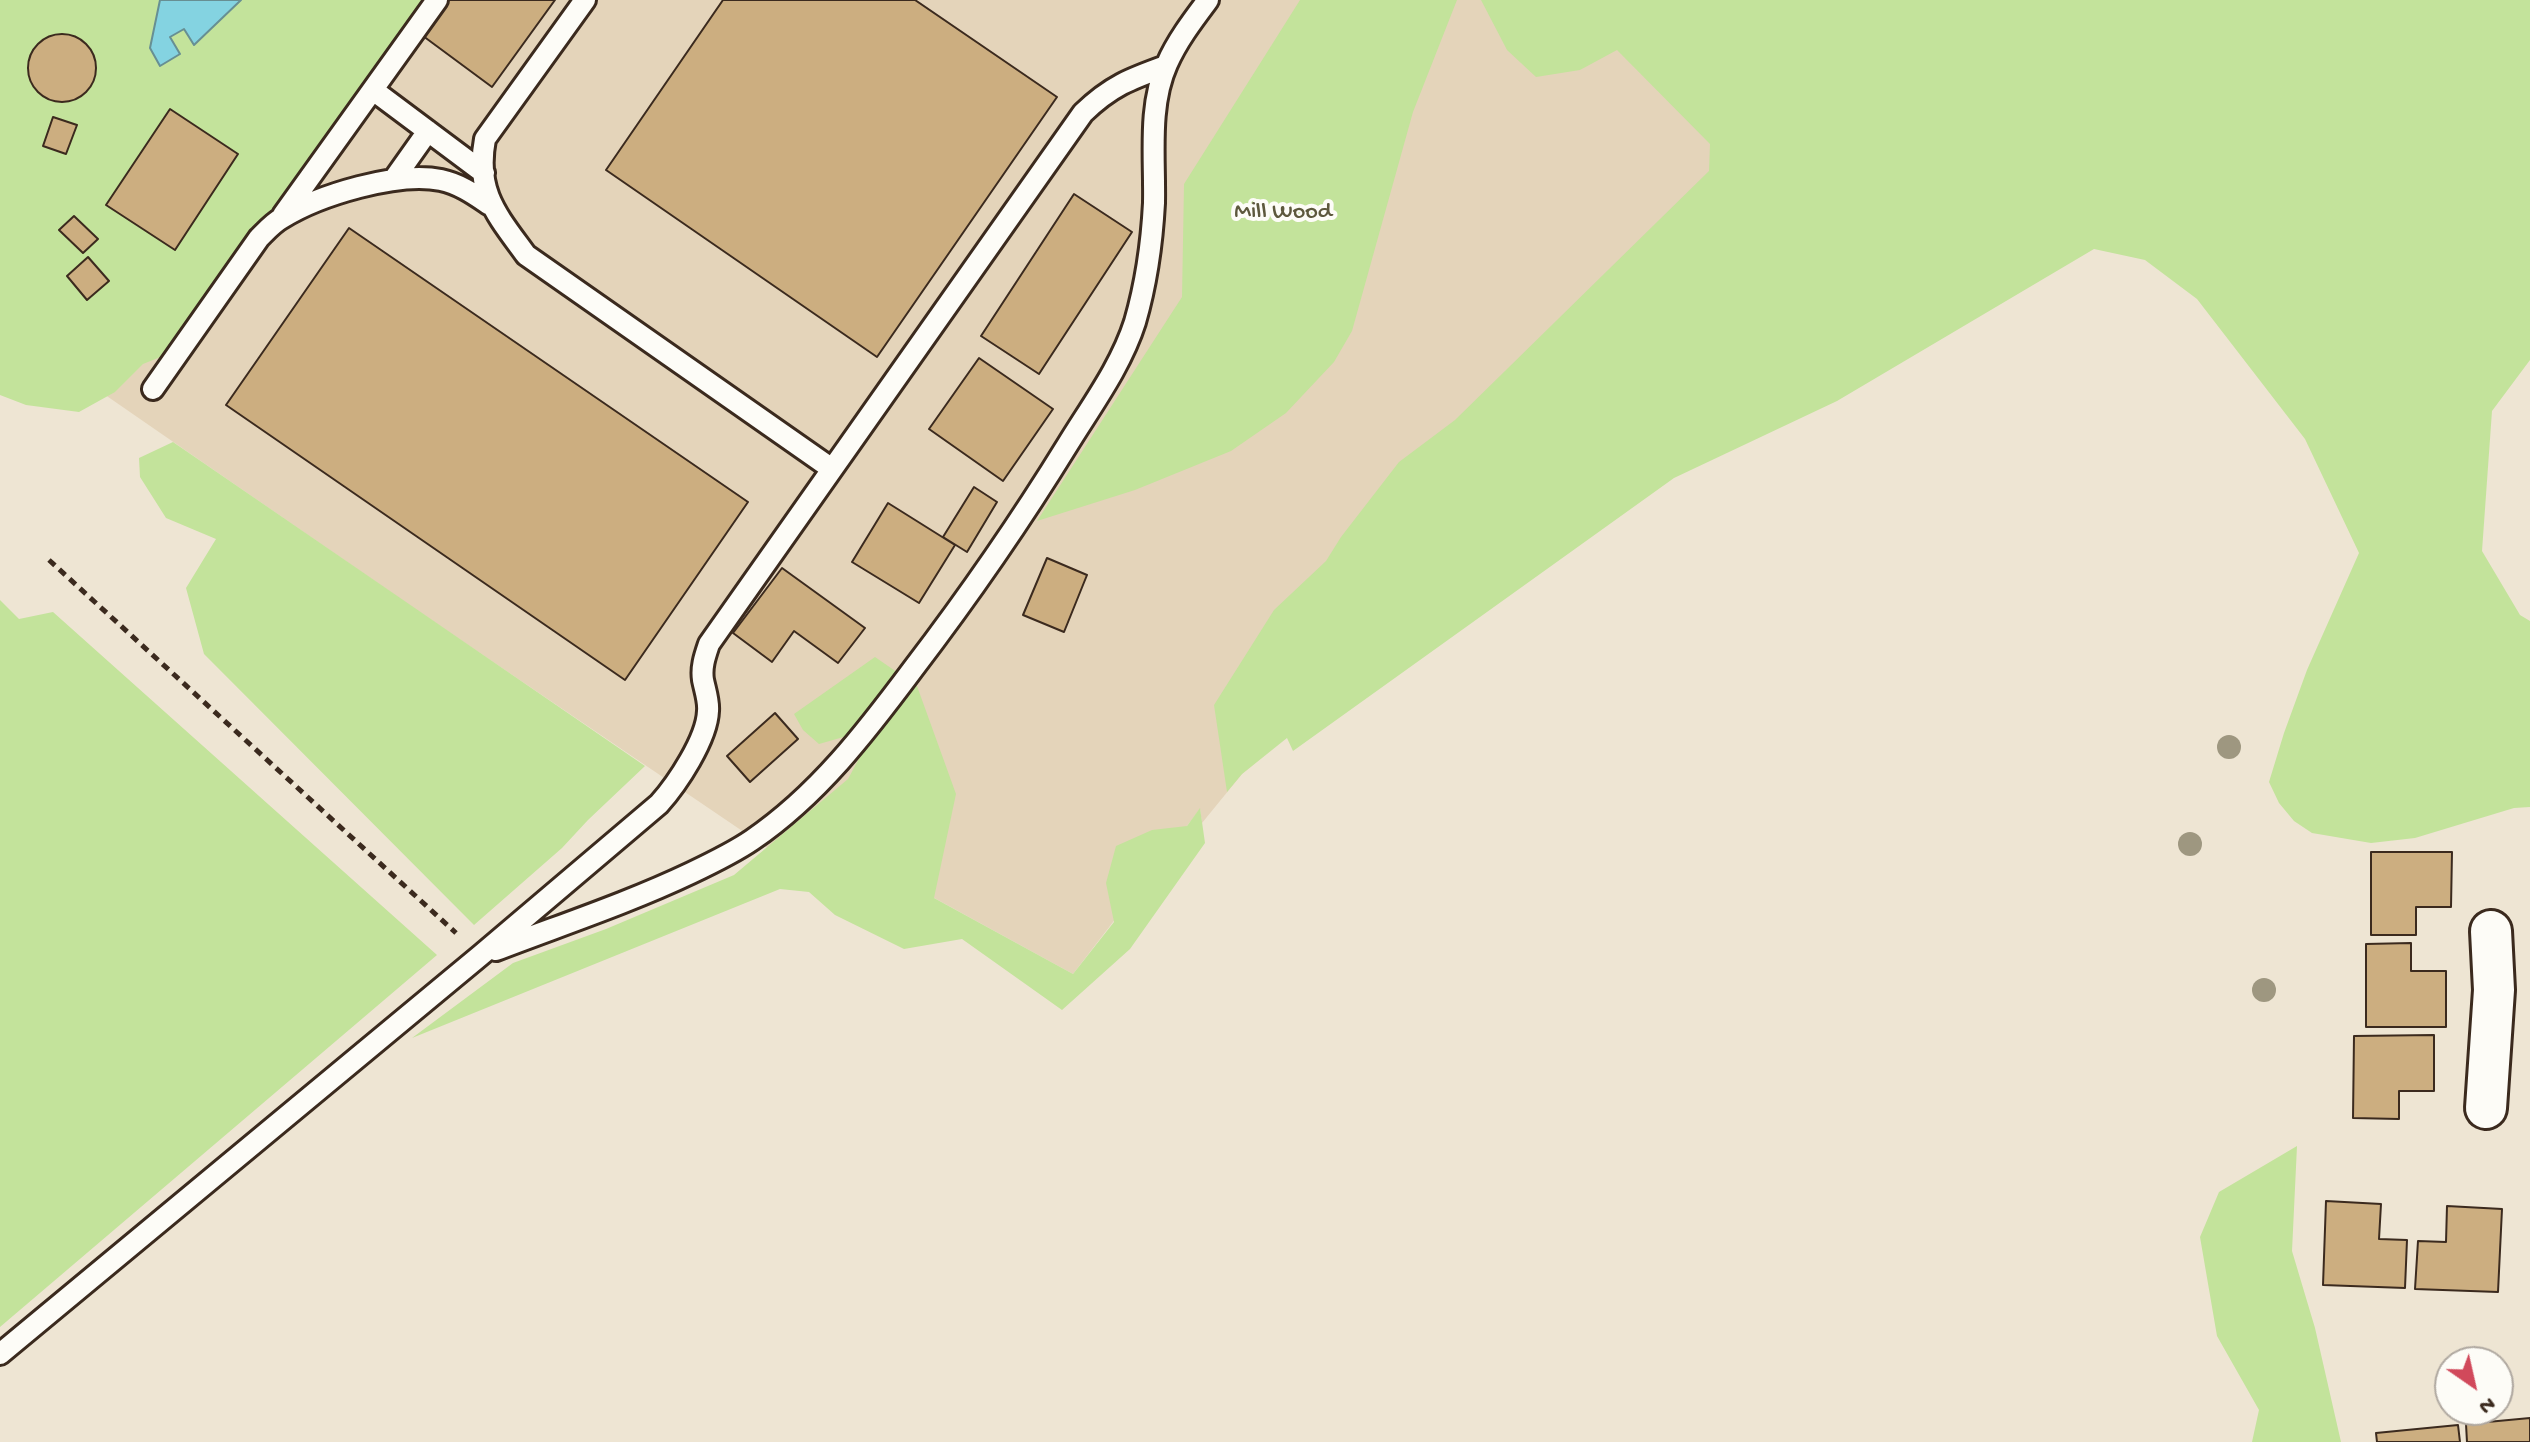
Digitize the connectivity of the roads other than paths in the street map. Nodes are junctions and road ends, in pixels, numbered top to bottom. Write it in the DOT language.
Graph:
graph roads {
  1 [pos="437,0"];
  2 [pos="585,0"];
  3 [pos="1208,0"];
  4 [pos="1166,66"];
  5 [pos="373,90"];
  6 [pos="428,131"];
  7 [pos="484,173"];
  8 [pos="394,179"];
  9 [pos="490,205"];
  10 [pos="281,218"];
  11 [pos="153,389"];
  12 [pos="832,469"];
  13 [pos="2491,931"];
  14 [pos="481,955"];
  15 [pos="2512,990"];
  16 [pos="2486,1108"];
  17 [pos="0,1354"];
  1 -- 5 [label="lane"];
  2 -- 7 [label="lane"];
  3 -- 4 [label="lane"];
  4 -- 12 [label="lane"];
  4 -- 14 [label="lane"];
  5 -- 6 [label="lane"];
  5 -- 10 [label="lane"];
  6 -- 7 [label="lane"];
  6 -- 8 [label="lane"];
  7 -- 9 [label="lane"];
  8 -- 9 [label="lane"];
  8 -- 10 [label="lane"];
  9 -- 12 [label="lane"];
  10 -- 11 [label="lane"];
  12 -- 14 [label="lane"];
  13 -- 15 [label="street"];
  14 -- 17 [label="lane"];
  15 -- 16 [label="street"];
}
